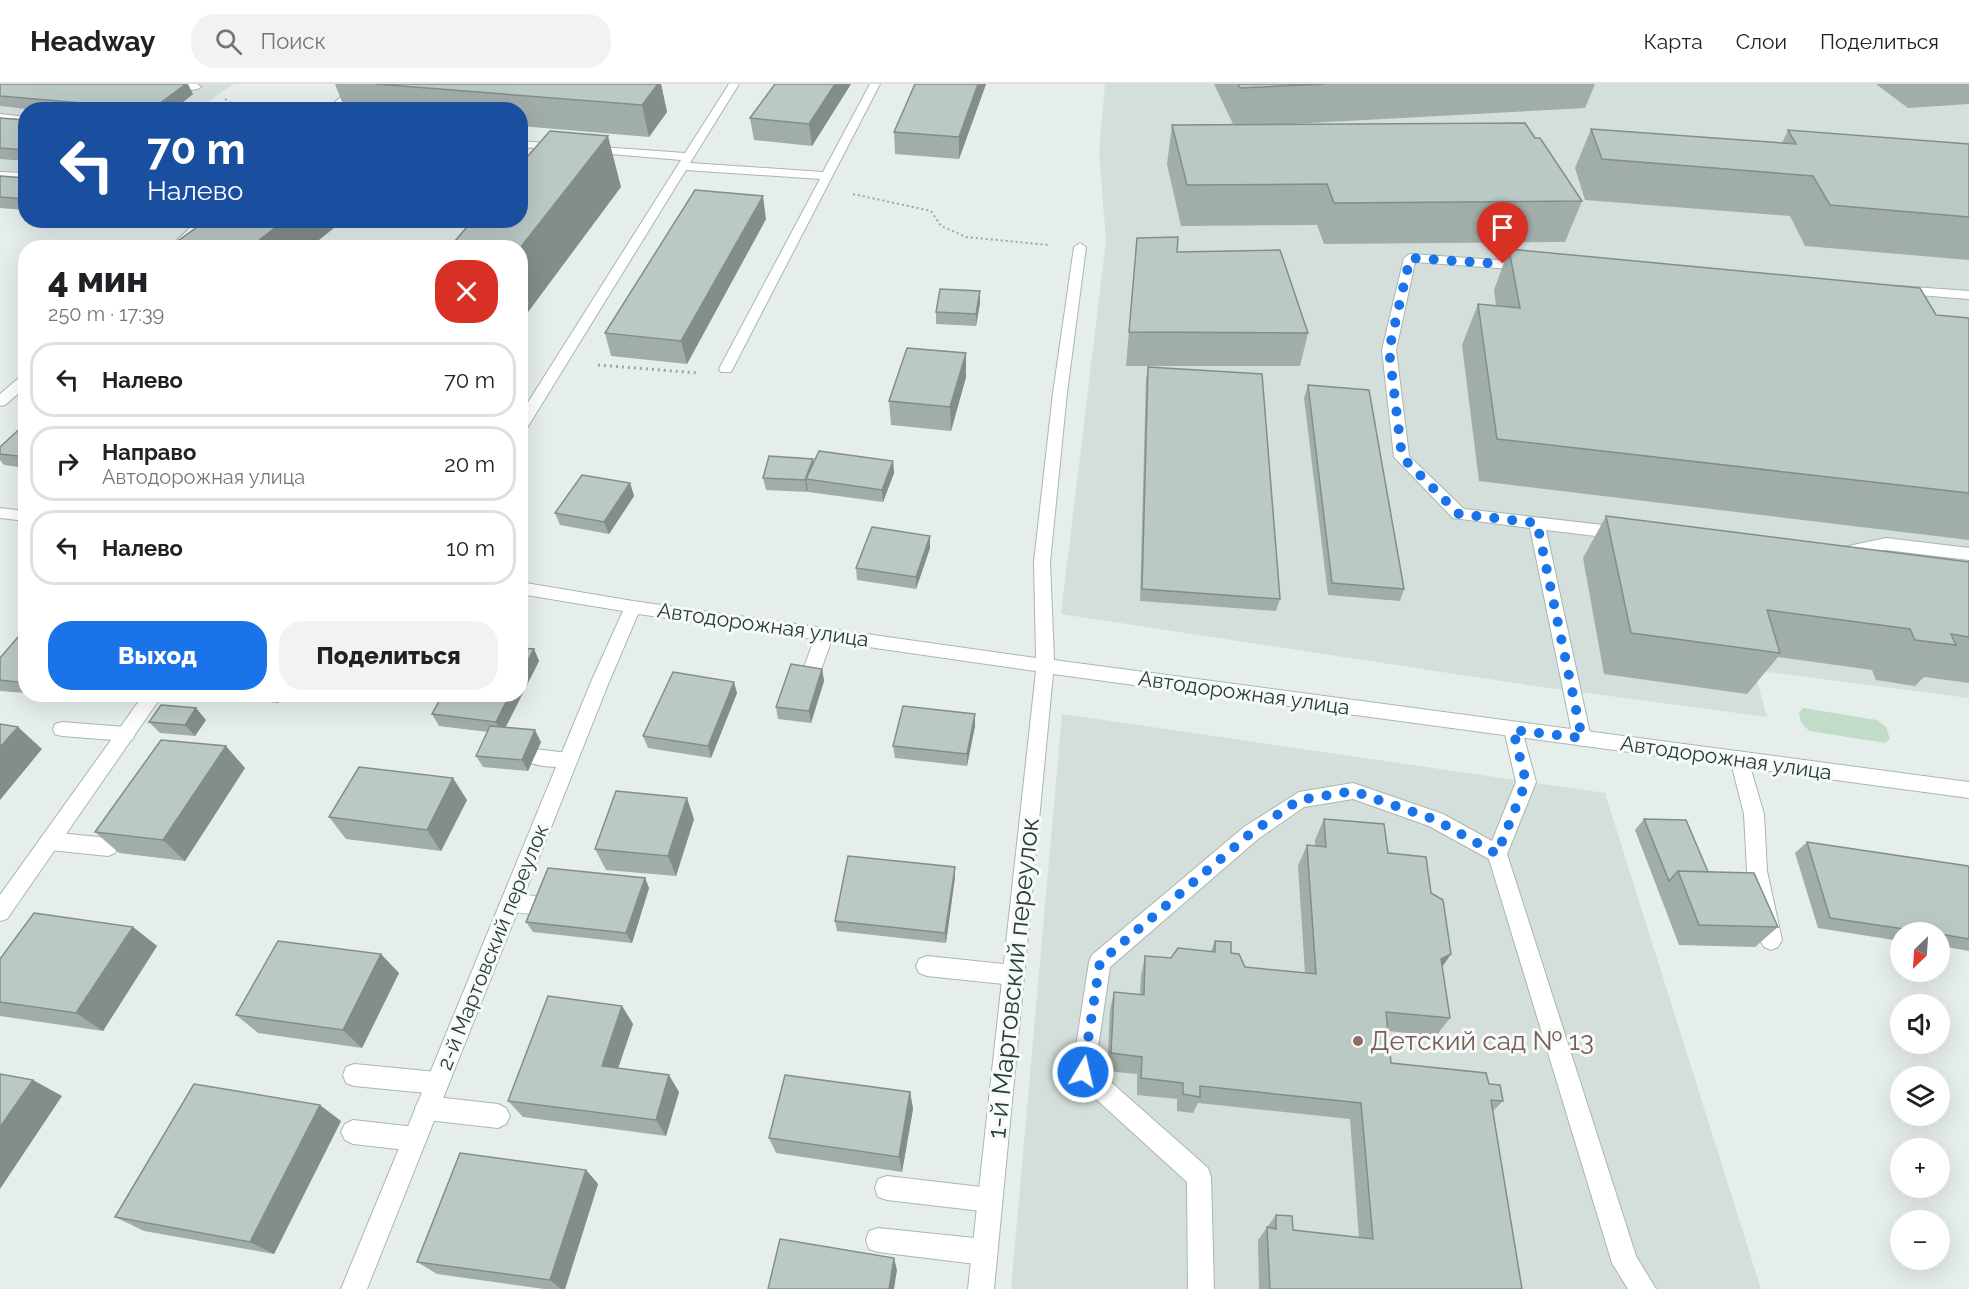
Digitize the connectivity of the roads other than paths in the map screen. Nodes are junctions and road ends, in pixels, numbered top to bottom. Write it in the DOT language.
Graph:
graph roads {
  1 [pos="162,84"];
  2 [pos="360,84"];
  3 [pos="734,84"];
  4 [pos="875,84"];
  5 [pos="196,87"];
  6 [pos="341,102"];
  7 [pos="0,117"];
  8 [pos="18,119"];
  9 [pos="528,145"];
  10 [pos="686,162"];
  11 [pos="0,175"];
  12 [pos="18,176"];
  13 [pos="827,176"];
  14 [pos="197,228"];
  15 [pos="184,240"];
  16 [pos="1080,247"];
  17 [pos="1541,267"];
  18 [pos="1886,290"];
  19 [pos="1969,295"];
  20 [pos="726,369"];
  21 [pos="18,386"];
  22 [pos="0,402"];
  23 [pos="528,415"];
  24 [pos="0,513"];
  25 [pos="18,515"];
  26 [pos="1537,523"];
  27 [pos="1631,534"];
  28 [pos="1969,554"];
  29 [pos="1819,555"];
  30 [pos="528,589"];
  31 [pos="633,607"];
  32 [pos="825,634"];
  33 [pos="1045,666"];
  34 [pos="809,678"];
  35 [pos="148,702"];
  36 [pos="62,729"];
  37 [pos="1513,730"];
  38 [pos="126,734"];
  39 [pos="1582,738"];
  40 [pos="535,756"];
  41 [pos="569,759"];
  42 [pos="1739,759"];
  43 [pos="1969,790"];
  44 [pos="50,841"];
  45 [pos="108,847"];
  46 [pos="1497,854"];
  47 [pos="511,902"];
  48 [pos="543,905"];
  49 [pos="0,912"];
  50 [pos="1771,940"];
  51 [pos="927,966"];
  52 [pos="1013,975"];
  53 [pos="354,1075"];
  54 [pos="437,1083"];
  55 [pos="427,1108"];
  56 [pos="498,1116"];
  57 [pos="353,1132"];
  58 [pos="415,1140"];
  59 [pos="887,1188"];
  60 [pos="990,1200"];
  61 [pos="878,1240"];
  62 [pos="984,1252"];
  63 [pos="354,1289"];
  64 [pos="981,1289"];
  65 [pos="1201,1289"];
  66 [pos="1643,1289"];
  1 -- 5 [label="street"];
  2 -- 6 [label="street"];
  3 -- 10 [label="street"];
  4 -- 13 [label="street"];
  7 -- 8 [label="street"];
  9 -- 10 [label="street"];
  10 -- 13 [label="street"];
  10 -- 23 [label="street"];
  11 -- 12 [label="street"];
  13 -- 20 [label="street"];
  14 -- 15 [label="street"];
  16 -- 33 [label="street, 1-й Мартовский переулок"];
  17 -- 26 [label="street"];
  18 -- 19 [label="street"];
  21 -- 22 [label="street"];
  24 -- 25 [label="street"];
  26 -- 27 [label="street"];
  26 -- 39 [label="street"];
  28 -- 29 [label="street"];
  30 -- 31 [label="street, Автодорожная улица"];
  31 -- 32 [label="street, Автодорожная улица"];
  31 -- 41 [label="street, 2-й Мартовский переулок"];
  32 -- 33 [label="street, Автодорожная улица"];
  32 -- 34 [label="street"];
  33 -- 37 [label="street, Автодорожная улица"];
  33 -- 52 [label="street, 1-й Мартовский переулок"];
  35 -- 38 [label="street"];
  36 -- 38 [label="street"];
  37 -- 39 [label="street, Автодорожная улица"];
  37 -- 46 [label="street"];
  38 -- 44 [label="street"];
  39 -- 42 [label="street, Автодорожная улица"];
  40 -- 41 [label="street"];
  41 -- 47 [label="street, 2-й Мартовский переулок"];
  42 -- 43 [label="street, Автодорожная улица"];
  42 -- 50 [label="street"];
  44 -- 45 [label="street"];
  44 -- 49 [label="street"];
  46 -- 65 [label="street"];
  46 -- 66 [label="street"];
  47 -- 48 [label="street"];
  47 -- 54 [label="street, 2-й Мартовский переулок"];
  51 -- 52 [label="street"];
  52 -- 60 [label="street, 1-й Мартовский переулок"];
  53 -- 54 [label="street"];
  54 -- 55 [label="street, 2-й Мартовский переулок"];
  55 -- 56 [label="street"];
  55 -- 58 [label="street, 2-й Мартовский переулок"];
  57 -- 58 [label="street"];
  58 -- 63 [label="street, 2-й Мартовский переулок"];
  59 -- 60 [label="street"];
  60 -- 62 [label="street, 1-й Мартовский переулок"];
  61 -- 62 [label="street"];
  62 -- 64 [label="street, 1-й Мартовский переулок"];
}
